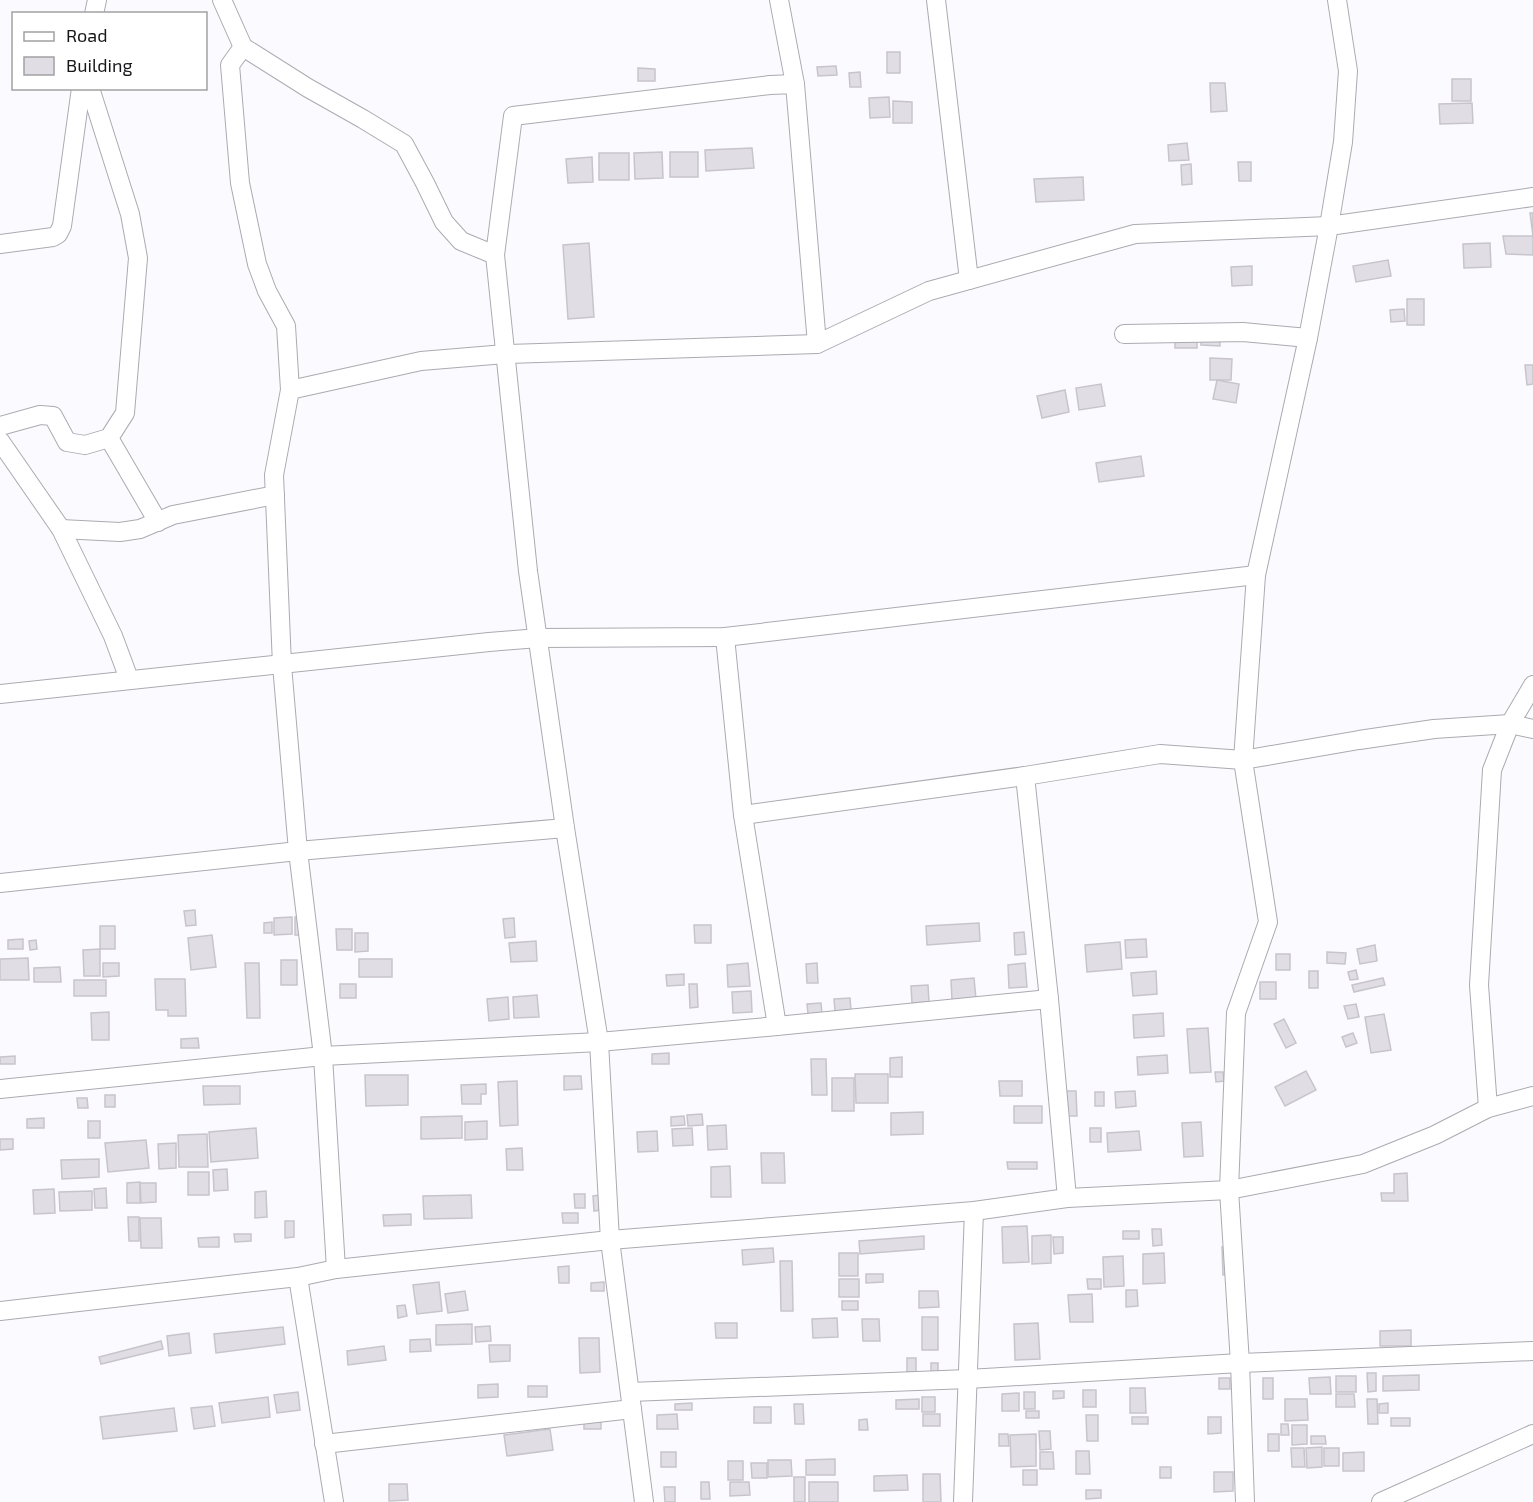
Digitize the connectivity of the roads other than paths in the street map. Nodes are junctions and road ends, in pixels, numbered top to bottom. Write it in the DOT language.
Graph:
graph roads {
  1 [pos="222,0"];
  2 [pos="779,0"];
  3 [pos="936,0"];
  4 [pos="1337,0"];
  5 [pos="243,47"];
  6 [pos="795,84"];
  7 [pos="81,90"];
  8 [pos="91,90"];
  9 [pos="1533,197"];
  10 [pos="1329,226"];
  11 [pos="0,244"];
  12 [pos="495,255"];
  13 [pos="969,280"];
  14 [pos="1124,334"];
  15 [pos="1308,338"];
  16 [pos="816,344"];
  17 [pos="505,354"];
  18 [pos="290,390"];
  19 [pos="0,426"];
  20 [pos="109,438"];
  21 [pos="0,441"];
  22 [pos="275,495"];
  23 [pos="158,522"];
  24 [pos="62,530"];
  25 [pos="1256,575"];
  26 [pos="725,637"];
  27 [pos="538,638"];
  28 [pos="282,664"];
  29 [pos="129,679"];
  30 [pos="1533,685"];
  31 [pos="0,694"];
  32 [pos="1510,724"];
  33 [pos="1533,729"];
  34 [pos="1243,760"];
  35 [pos="1025,777"];
  36 [pos="743,815"];
  37 [pos="565,828"];
  38 [pos="298,851"];
  39 [pos="0,883"];
  40 [pos="1049,999"];
  41 [pos="777,1026"];
  42 [pos="599,1042"];
  43 [pos="323,1056"];
  44 [pos="0,1089"];
  45 [pos="1533,1096"];
  46 [pos="1488,1108"];
  47 [pos="1229,1190"];
  48 [pos="1067,1198"];
  49 [pos="974,1211"];
  50 [pos="610,1240"];
  51 [pos="336,1269"];
  52 [pos="298,1277"];
  53 [pos="0,1311"];
  54 [pos="1533,1351"];
  55 [pos="1240,1363"];
  56 [pos="968,1379"];
  57 [pos="631,1401"];
  58 [pos="1533,1434"];
  59 [pos="324,1444"];
  60 [pos="334,1502"];
  61 [pos="644,1502"];
  62 [pos="963,1502"];
  63 [pos="1245,1502"];
  64 [pos="1382,1502"];
  1 -- 5 [label="street"];
  2 -- 6 [label="street"];
  3 -- 13 [label="street"];
  4 -- 10 [label="street"];
  5 -- 12 [label="street"];
  5 -- 18 [label="street"];
  6 -- 12 [label="street"];
  6 -- 16 [label="street"];
  7 -- 11 [label="street"];
  8 -- 20 [label="street"];
  9 -- 10 [label="street"];
  10 -- 13 [label="street"];
  10 -- 15 [label="street"];
  12 -- 17 [label="street"];
  13 -- 16 [label="street"];
  14 -- 15 [label="street"];
  15 -- 25 [label="street"];
  16 -- 17 [label="street"];
  17 -- 18 [label="street"];
  17 -- 27 [label="street"];
  18 -- 22 [label="street"];
  19 -- 20 [label="street"];
  20 -- 23 [label="street"];
  21 -- 24 [label="street"];
  22 -- 23 [label="street"];
  22 -- 28 [label="street"];
  23 -- 24 [label="street"];
  24 -- 29 [label="street"];
  25 -- 26 [label="street"];
  25 -- 34 [label="street"];
  26 -- 27 [label="street"];
  26 -- 36 [label="street"];
  27 -- 28 [label="street"];
  27 -- 37 [label="street"];
  28 -- 29 [label="street"];
  28 -- 38 [label="street"];
  29 -- 31 [label="street"];
  30 -- 32 [label="street"];
  32 -- 33 [label="street"];
  32 -- 34 [label="street"];
  32 -- 46 [label="street"];
  34 -- 35 [label="street"];
  34 -- 47 [label="street"];
  35 -- 36 [label="street"];
  35 -- 40 [label="street"];
  36 -- 41 [label="street"];
  37 -- 38 [label="street"];
  37 -- 42 [label="street"];
  38 -- 39 [label="street"];
  38 -- 43 [label="street"];
  40 -- 41 [label="street"];
  40 -- 48 [label="street"];
  41 -- 42 [label="street"];
  42 -- 43 [label="street"];
  42 -- 50 [label="street"];
  43 -- 44 [label="street"];
  43 -- 51 [label="street"];
  45 -- 46 [label="street"];
  46 -- 47 [label="street"];
  47 -- 48 [label="street"];
  47 -- 55 [label="street"];
  48 -- 49 [label="street"];
  49 -- 50 [label="street"];
  49 -- 56 [label="street"];
  50 -- 51 [label="street"];
  50 -- 57 [label="street"];
  51 -- 52 [label="street"];
  52 -- 53 [label="street"];
  52 -- 59 [label="street"];
  54 -- 55 [label="street"];
  55 -- 56 [label="street"];
  55 -- 63 [label="street"];
  56 -- 57 [label="street"];
  56 -- 62 [label="street"];
  57 -- 59 [label="street"];
  57 -- 61 [label="street"];
  58 -- 64 [label="street"];
  59 -- 60 [label="street"];
}
